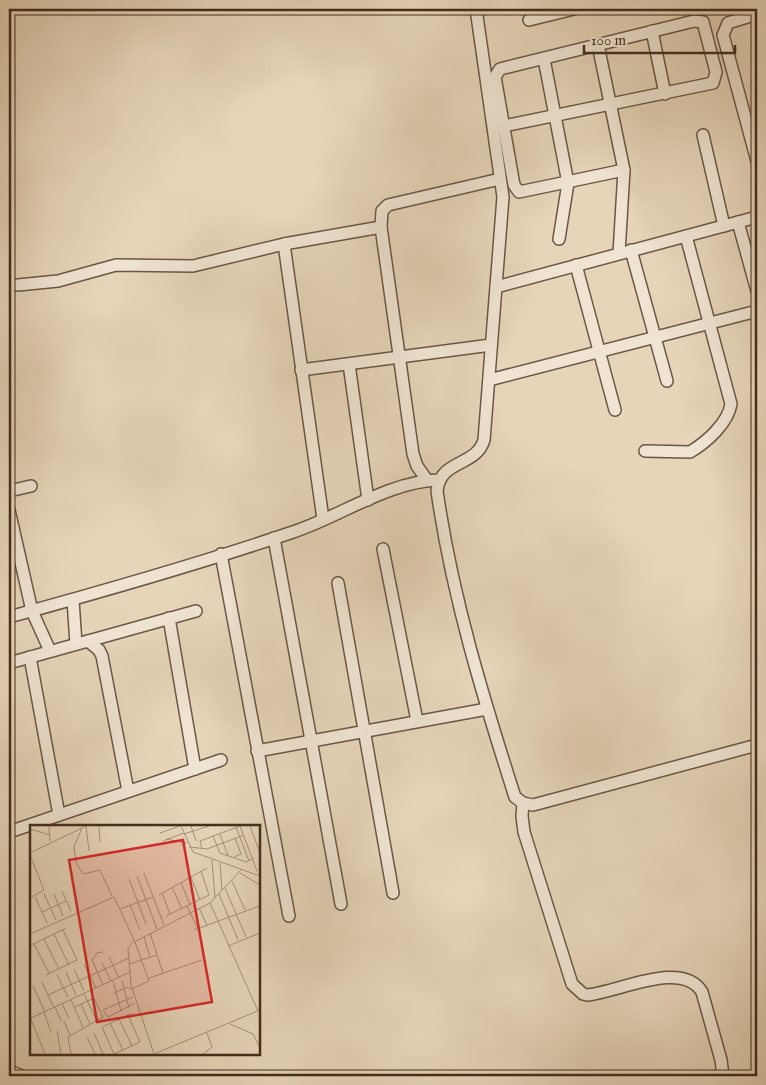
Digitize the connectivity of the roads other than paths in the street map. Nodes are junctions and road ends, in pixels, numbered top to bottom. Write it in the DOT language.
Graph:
graph roads {
  1 [pos="476,9"];
  2 [pos="574,9"];
  3 [pos="556,11"];
  4 [pos="757,14"];
  5 [pos="529,20"];
  6 [pos="652,32"];
  7 [pos="598,45"];
  8 [pos="544,58"];
  9 [pos="665,94"];
  10 [pos="610,104"];
  11 [pos="556,115"];
  12 [pos="504,126"];
  13 [pos="703,136"];
  14 [pos="757,161"];
  15 [pos="624,170"];
  16 [pos="500,179"];
  17 [pos="568,183"];
  18 [pos="757,217"];
  19 [pos="738,222"];
  20 [pos="724,226"];
  21 [pos="381,227"];
  22 [pos="686,236"];
  23 [pos="559,239"];
  24 [pos="284,244"];
  25 [pos="631,250"];
  26 [pos="619,253"];
  27 [pos="576,265"];
  28 [pos="18,284"];
  29 [pos="496,287"];
  30 [pos="757,291"];
  31 [pos="757,311"];
  32 [pos="710,323"];
  33 [pos="654,337"];
  34 [pos="491,345"];
  35 [pos="599,350"];
  36 [pos="399,357"];
  37 [pos="349,364"];
  38 [pos="301,370"];
  39 [pos="489,380"];
  40 [pos="667,381"];
  41 [pos="615,410"];
  42 [pos="645,451"];
  43 [pos="433,480"];
  44 [pos="31,486"];
  45 [pos="9,491"];
  46 [pos="368,500"];
  47 [pos="9,510"];
  48 [pos="324,519"];
  49 [pos="274,538"];
  50 [pos="383,549"];
  51 [pos="221,554"];
  52 [pos="338,583"];
  53 [pos="73,600"];
  54 [pos="32,611"];
  55 [pos="196,611"];
  56 [pos="9,617"];
  57 [pos="169,618"];
  58 [pos="82,642"];
  59 [pos="50,651"];
  60 [pos="30,657"];
  61 [pos="9,663"];
  62 [pos="487,709"];
  63 [pos="417,721"];
  64 [pos="364,731"];
  65 [pos="310,741"];
  66 [pos="757,745"];
  67 [pos="257,751"];
  68 [pos="221,760"];
  69 [pos="195,769"];
  70 [pos="128,791"];
  71 [pos="523,803"];
  72 [pos="59,815"];
  73 [pos="9,832"];
  74 [pos="393,893"];
  75 [pos="342,904"];
  76 [pos="289,916"];
  77 [pos="9,1071"];
  78 [pos="22,1076"];
  79 [pos="722,1076"];
  1 -- 16 [label="street"];
  2 -- 3 [label="street"];
  3 -- 5 [label="street"];
  4 -- 14 [label="street"];
  6 -- 7 [label="street"];
  6 -- 9 [label="street"];
  6 -- 9 [label="street"];
  7 -- 8 [label="street"];
  7 -- 10 [label="street"];
  8 -- 11 [label="street"];
  8 -- 12 [label="street"];
  9 -- 10 [label="street"];
  10 -- 11 [label="street"];
  10 -- 15 [label="street"];
  11 -- 12 [label="street"];
  11 -- 17 [label="street"];
  12 -- 17 [label="street"];
  13 -- 20 [label="street"];
  15 -- 17 [label="street"];
  15 -- 26 [label="street"];
  16 -- 21 [label="street"];
  16 -- 29 [label="street"];
  17 -- 23 [label="street"];
  18 -- 19 [label="street"];
  19 -- 20 [label="street"];
  19 -- 30 [label="street"];
  20 -- 22 [label="street"];
  21 -- 24 [label="street"];
  21 -- 36 [label="street"];
  22 -- 25 [label="street"];
  22 -- 32 [label="street"];
  24 -- 28 [label="street"];
  24 -- 38 [label="street"];
  25 -- 26 [label="street"];
  25 -- 33 [label="street"];
  26 -- 27 [label="street"];
  27 -- 29 [label="street"];
  27 -- 35 [label="street"];
  29 -- 34 [label="street"];
  31 -- 32 [label="street"];
  32 -- 33 [label="street"];
  32 -- 42 [label="street"];
  33 -- 35 [label="street"];
  33 -- 40 [label="street"];
  34 -- 36 [label="street"];
  34 -- 39 [label="street"];
  35 -- 39 [label="street"];
  35 -- 41 [label="street"];
  36 -- 37 [label="street"];
  36 -- 43 [label="street"];
  37 -- 38 [label="street"];
  37 -- 46 [label="street"];
  38 -- 48 [label="street"];
  39 -- 43 [label="street"];
  43 -- 46 [label="street"];
  43 -- 62 [label="street"];
  44 -- 45 [label="street"];
  46 -- 48 [label="street"];
  47 -- 54 [label="street"];
  48 -- 49 [label="street"];
  49 -- 51 [label="street"];
  49 -- 65 [label="street"];
  50 -- 63 [label="street"];
  51 -- 53 [label="street"];
  51 -- 67 [label="street"];
  52 -- 64 [label="street"];
  53 -- 54 [label="street"];
  53 -- 58 [label="street"];
  54 -- 56 [label="street"];
  54 -- 59 [label="street"];
  55 -- 57 [label="street"];
  57 -- 58 [label="street"];
  57 -- 69 [label="street"];
  58 -- 59 [label="street"];
  58 -- 70 [label="street"];
  59 -- 60 [label="street"];
  60 -- 61 [label="street"];
  60 -- 72 [label="street"];
  62 -- 63 [label="street"];
  62 -- 71 [label="street"];
  63 -- 64 [label="street"];
  64 -- 65 [label="street"];
  64 -- 74 [label="street"];
  65 -- 67 [label="street"];
  65 -- 75 [label="street"];
  66 -- 71 [label="street"];
  67 -- 76 [label="street"];
  68 -- 69 [label="street"];
  69 -- 70 [label="street"];
  70 -- 72 [label="street"];
  71 -- 79 [label="street"];
  72 -- 73 [label="street"];
  77 -- 78 [label="street"];
}
